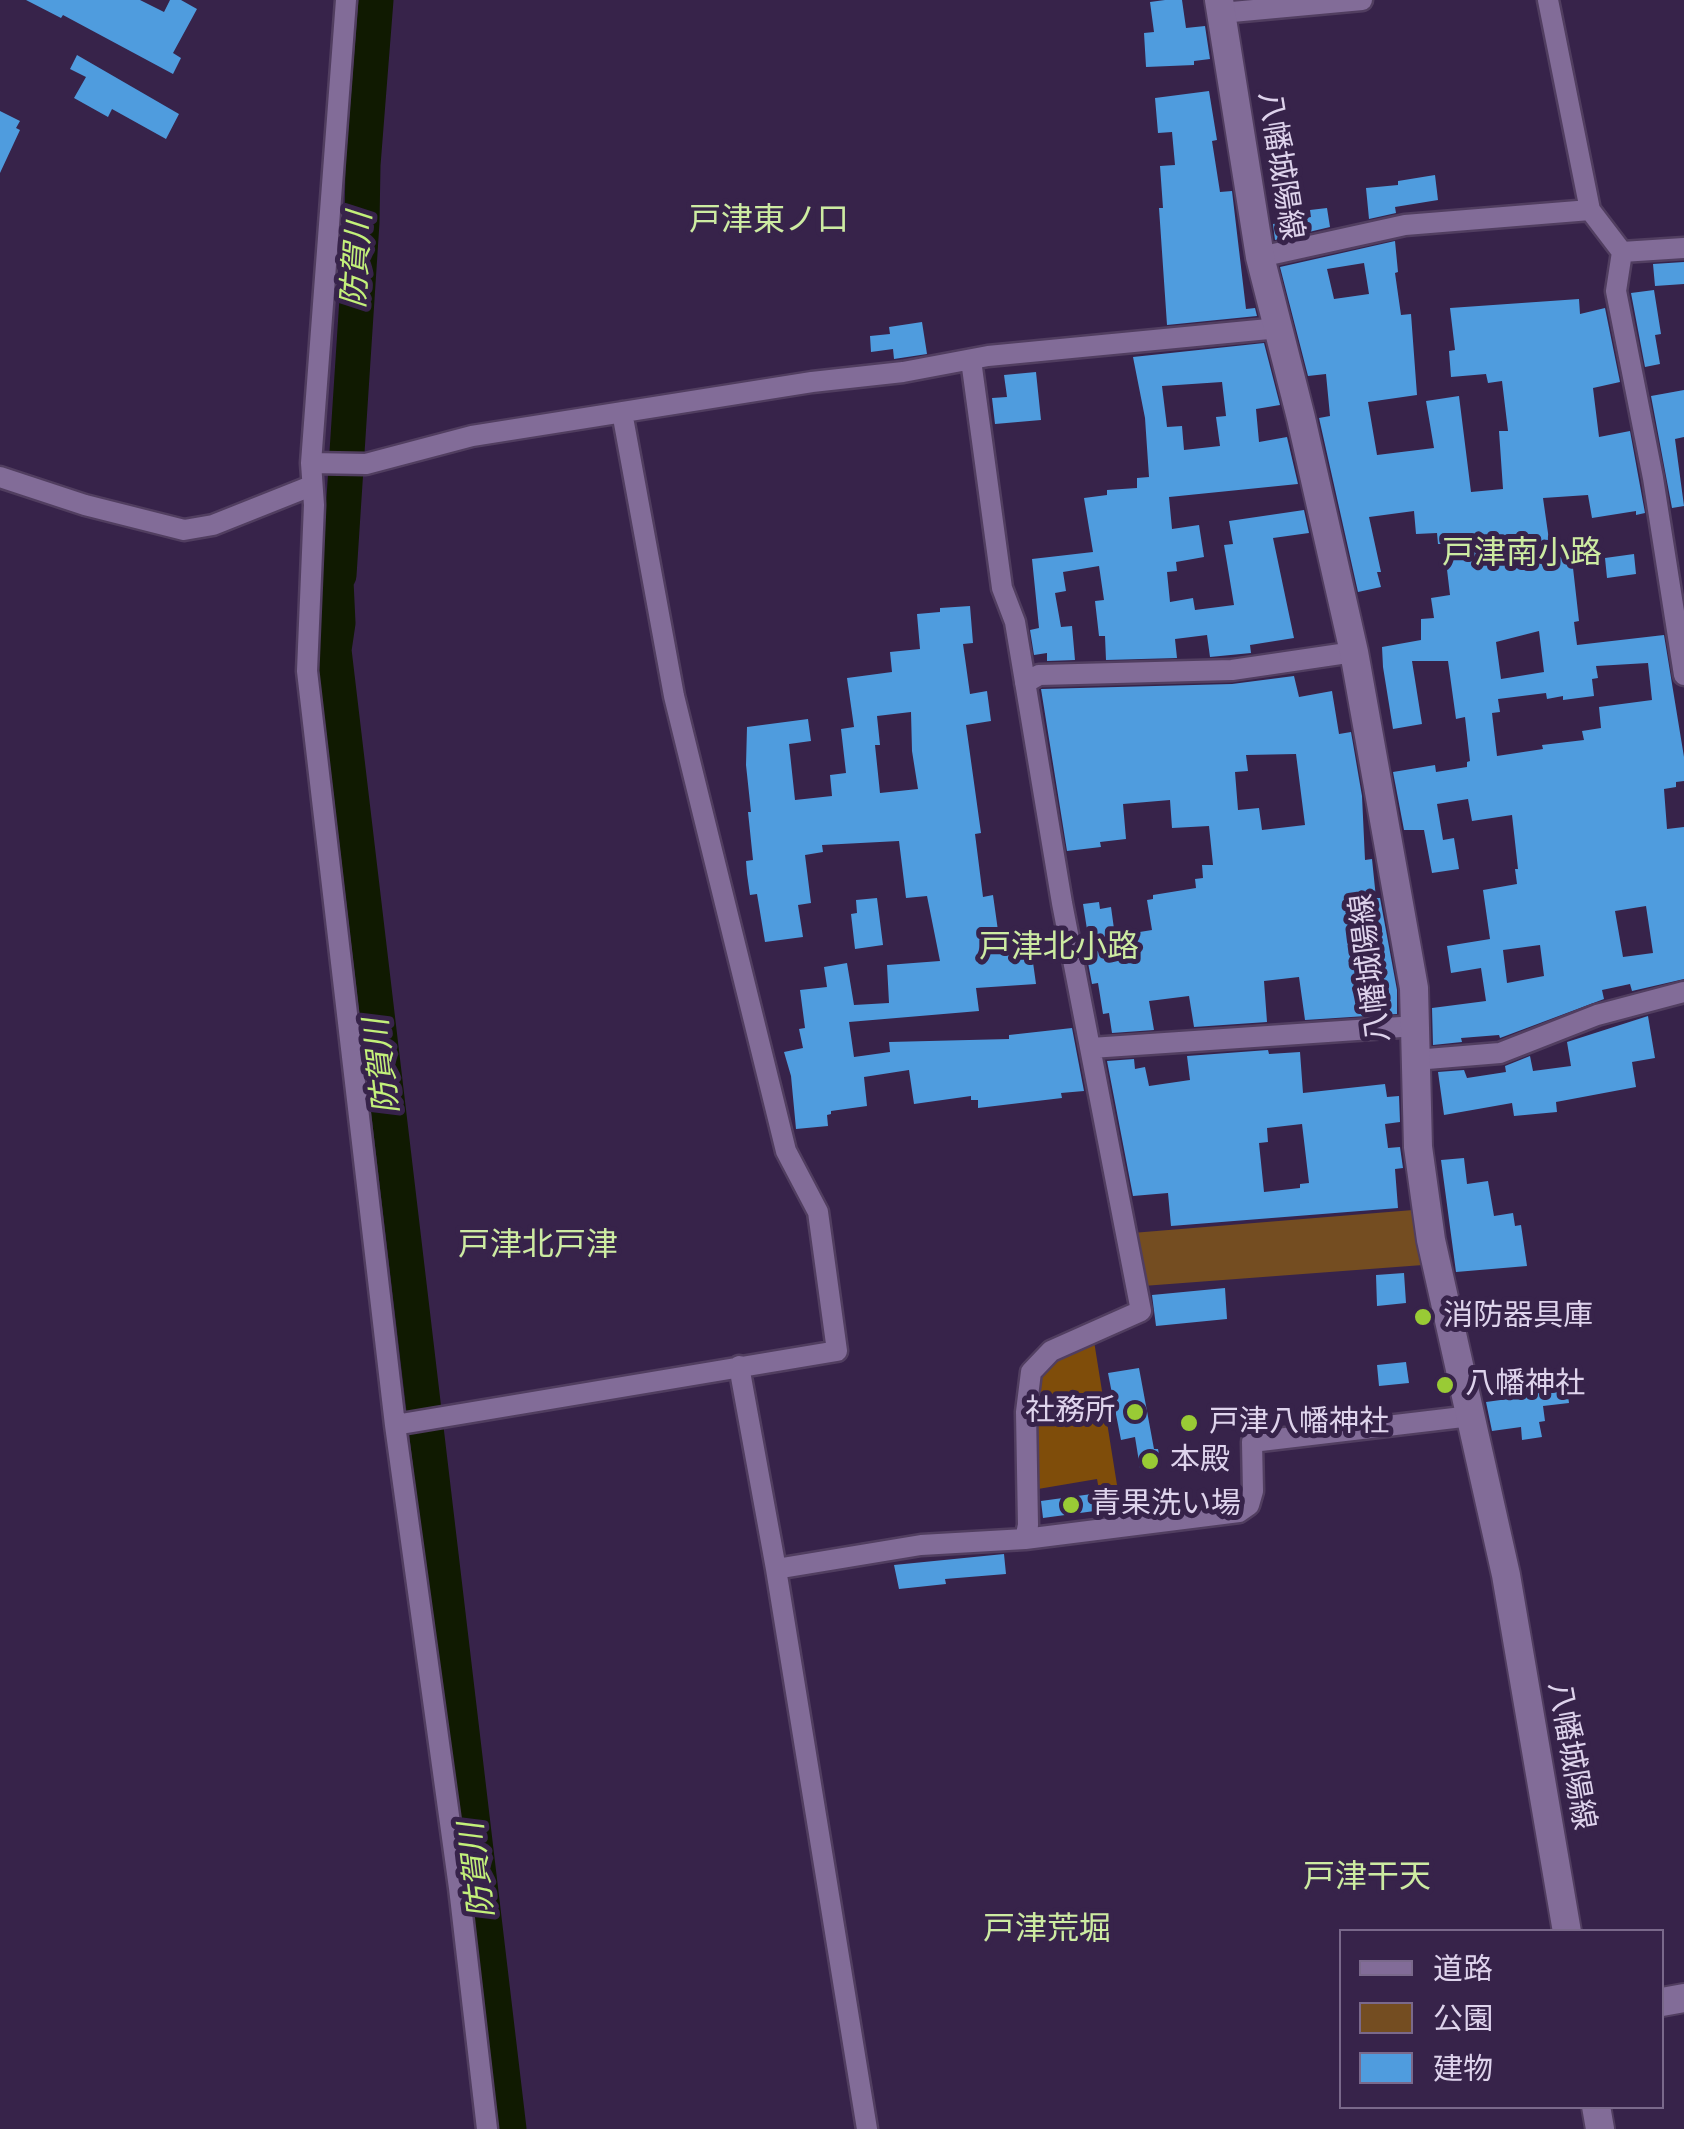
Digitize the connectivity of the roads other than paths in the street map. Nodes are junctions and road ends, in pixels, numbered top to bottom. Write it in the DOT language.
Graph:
graph roads {
  1 [pos="346,0"];
  2 [pos="1362,0"];
  3 [pos="1548,0"];
  4 [pos="1220,6"];
  5 [pos="1590,210"];
  6 [pos="1684,248"];
  7 [pos="1622,252"];
  8 [pos="1260,257"];
  9 [pos="1279,328"];
  10 [pos="971,360"];
  11 [pos="622,412"];
  12 [pos="316,463"];
  13 [pos="0,477"];
  14 [pos="311,486"];
  15 [pos="1679,617"];
  16 [pos="1354,652"];
  17 [pos="1684,675"];
  18 [pos="1026,682"];
  19 [pos="1684,992"];
  20 [pos="1416,1026"];
  21 [pos="1091,1048"];
  22 [pos="1415,1060"];
  23 [pos="739,1366"];
  24 [pos="1471,1416"];
  25 [pos="396,1425"];
  26 [pos="1026,1539"];
  27 [pos="776,1568"];
  28 [pos="1567,1929"];
  29 [pos="487,2129"];
  30 [pos="867,2129"];
  1 -- 12 [label="street"];
  2 -- 4 [label="street"];
  3 -- 5 [label="street"];
  4 -- 8 [label="main road, 八幡城陽線"];
  5 -- 7 [label="street"];
  5 -- 8 [label="street"];
  6 -- 7 [label="street"];
  7 -- 15 [label="street"];
  8 -- 9 [label="main road, 八幡城陽線"];
  9 -- 10 [label="street"];
  9 -- 16 [label="main road, 八幡城陽線"];
  10 -- 11 [label="street"];
  10 -- 18 [label="street"];
  11 -- 12 [label="street"];
  11 -- 23 [label="street"];
  12 -- 14 [label="street"];
  13 -- 14 [label="street"];
  14 -- 25 [label="street"];
  15 -- 17 [label="street"];
  16 -- 18 [label="street"];
  16 -- 20 [label="main road, 八幡城陽線"];
  18 -- 21 [label="street"];
  19 -- 22 [label="street"];
  20 -- 21 [label="street"];
  20 -- 22 [label="main road, 八幡城陽線"];
  21 -- 26 [label="street"];
  22 -- 24 [label="main road, 八幡城陽線"];
  23 -- 25 [label="street"];
  23 -- 27 [label="street"];
  24 -- 26 [label="street"];
  24 -- 28 [label="main road, 八幡城陽線"];
  25 -- 29 [label="street"];
  26 -- 27 [label="street"];
  27 -- 30 [label="street"];
}
